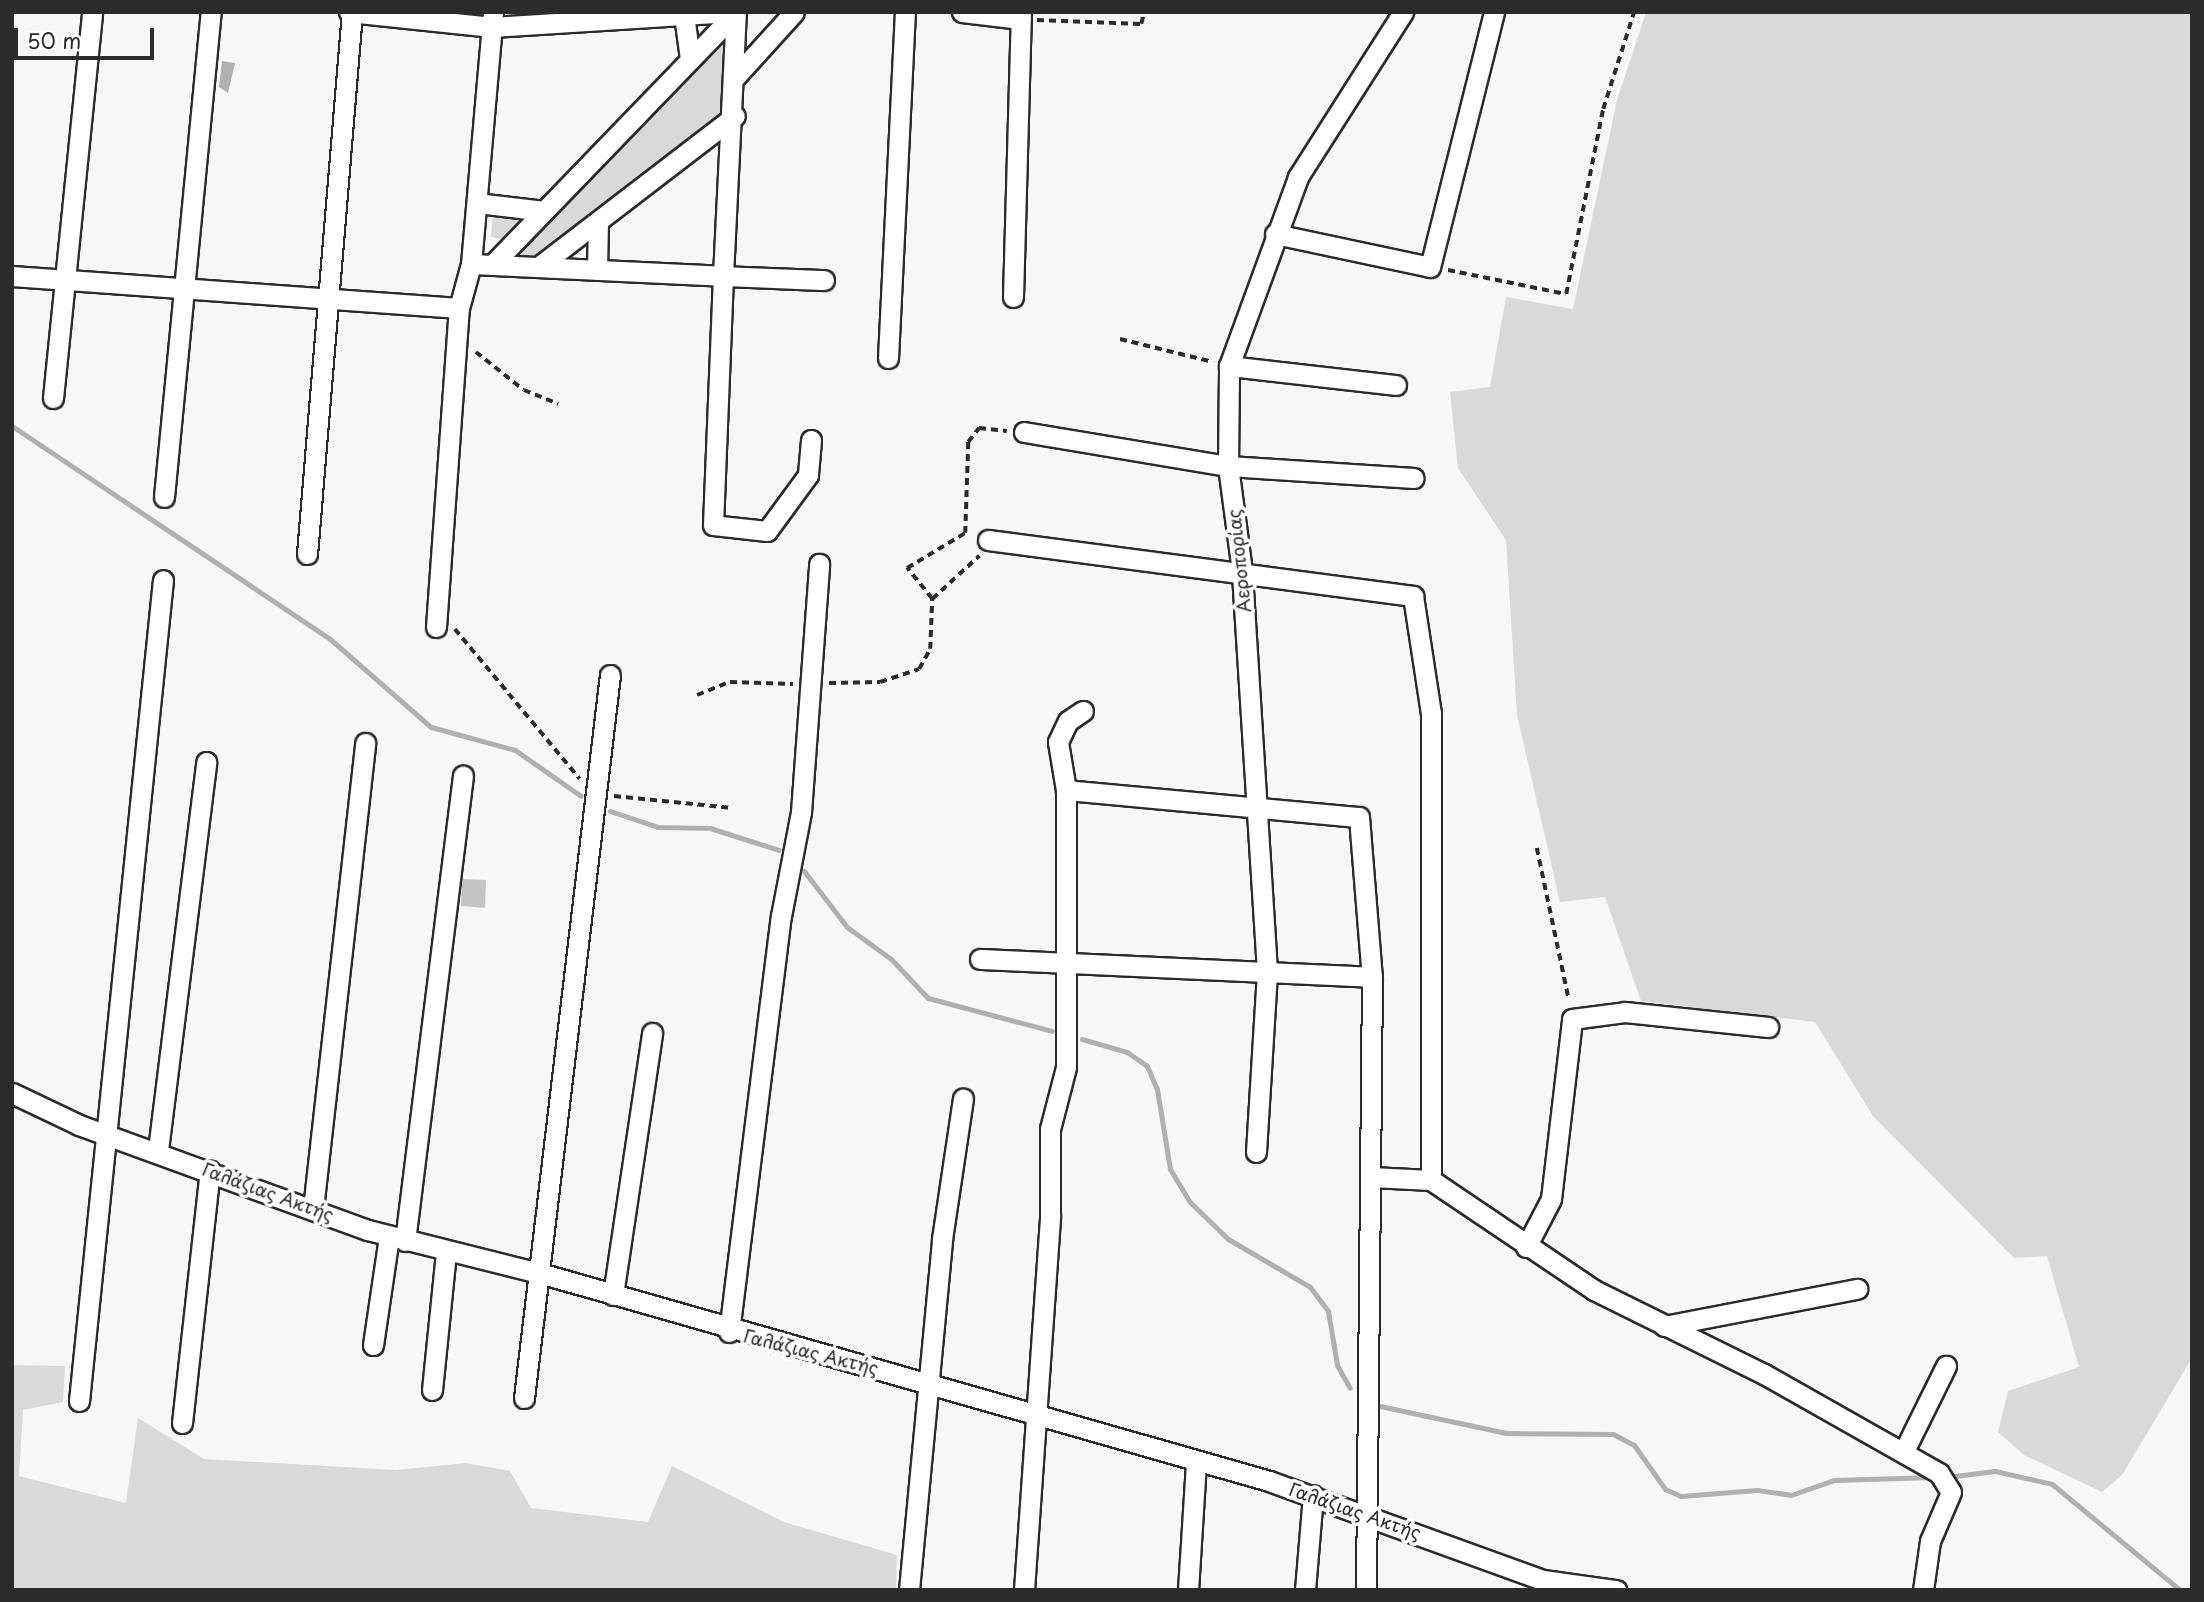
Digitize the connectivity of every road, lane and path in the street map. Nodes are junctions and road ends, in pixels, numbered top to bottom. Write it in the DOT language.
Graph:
graph roads {
  1 [pos="92,12"];
  2 [pos="211,12"];
  3 [pos="351,12"];
  4 [pos="735,12"];
  5 [pos="794,12"];
  6 [pos="905,12"];
  7 [pos="962,12"];
  8 [pos="1144,12"];
  9 [pos="1403,12"];
  10 [pos="1494,12"];
  11 [pos="1634,12"];
  12 [pos="684,15"];
  13 [pos="1021,16"];
  14 [pos="493,19"];
  15 [pos="690,59"];
  16 [pos="736,76"];
  17 [pos="735,117"];
  18 [pos="477,202"];
  19 [pos="544,211"];
  20 [pos="598,222"];
  21 [pos="1275,234"];
  22 [pos="471,264"];
  23 [pos="492,265"];
  24 [pos="538,267"];
  25 [pos="1430,267"];
  26 [pos="597,270"];
  27 [pos="12,276"];
  28 [pos="723,276"];
  29 [pos="824,279"];
  30 [pos="65,284"];
  31 [pos="187,288"];
  32 [pos="1013,297"];
  33 [pos="323,301"];
  34 [pos="459,308"];
  35 [pos="458,332"];
  36 [pos="1120,339"];
  37 [pos="888,358"];
  38 [pos="1229,366"];
  39 [pos="1396,385"];
  40 [pos="53,398"];
  41 [pos="558,404"];
  42 [pos="1024,432"];
  43 [pos="811,440"];
  44 [pos="1228,466"];
  45 [pos="1414,478"];
  46 [pos="164,497"];
  47 [pos="988,540"];
  48 [pos="1012,542"];
  49 [pos="307,554"];
  50 [pos="819,564"];
  51 [pos="1242,571"];
  52 [pos="163,580"];
  53 [pos="932,599"];
  54 [pos="437,618"];
  55 [pos="610,675"];
  56 [pos="811,683"];
  57 [pos="697,695"];
  58 [pos="1083,711"];
  59 [pos="365,743"];
  60 [pos="206,761"];
  61 [pos="463,776"];
  62 [pos="597,790"];
  63 [pos="1066,790"];
  64 [pos="1259,806"];
  65 [pos="732,808"];
  66 [pos="1537,848"];
  67 [pos="980,959"];
  68 [pos="1069,967"];
  69 [pos="1267,971"];
  70 [pos="1372,977"];
  71 [pos="1572,1019"];
  72 [pos="1768,1027"];
  73 [pos="652,1033"];
  74 [pos="12,1093"];
  75 [pos="963,1099"];
  76 [pos="104,1133"];
  77 [pos="158,1150"];
  78 [pos="1255,1152"];
  79 [pos="210,1171"];
  80 [pos="1371,1177"];
  81 [pos="1431,1180"];
  82 [pos="313,1209"];
  83 [pos="397,1239"];
  84 [pos="1526,1247"];
  85 [pos="446,1251"];
  86 [pos="543,1274"];
  87 [pos="1857,1289"];
  88 [pos="612,1295"];
  89 [pos="1664,1326"];
  90 [pos="729,1332"];
  91 [pos="373,1345"];
  92 [pos="1946,1366"];
  93 [pos="930,1383"];
  94 [pos="432,1390"];
  95 [pos="524,1398"];
  96 [pos="79,1401"];
  97 [pos="1038,1416"];
  98 [pos="182,1423"];
  99 [pos="1904,1451"];
  100 [pos="1196,1462"];
  101 [pos="1313,1495"];
  102 [pos="1370,1513"];
  103 [pos="1543,1585"];
  104 [pos="909,1590"];
  105 [pos="1024,1590"];
  106 [pos="1188,1590"];
  107 [pos="1306,1590"];
  108 [pos="1366,1590"];
  109 [pos="1616,1590"];
  110 [pos="1923,1590"];
  1 -- 30 [label="street"];
  2 -- 31 [label="street"];
  3 -- 14 [label="street"];
  3 -- 33 [label="street"];
  4 -- 12 [label="street"];
  4 -- 15 [label="street"];
  4 -- 16 [label="street"];
  5 -- 16 [label="street"];
  6 -- 37 [label="street"];
  7 -- 13 [label="street"];
  8 -- 13 [label="path"];
  9 -- 21 [label="street, Αεροπορίας"];
  10 -- 25 [label="street"];
  11 -- 25 [label="path"];
  12 -- 14 [label="street"];
  12 -- 15 [label="street"];
  13 -- 32 [label="street"];
  14 -- 18 [label="street"];
  15 -- 19 [label="street"];
  16 -- 17 [label="street"];
  17 -- 20 [label="street"];
  17 -- 28 [label="street"];
  18 -- 19 [label="street"];
  18 -- 22 [label="street"];
  19 -- 23 [label="street"];
  20 -- 24 [label="street"];
  20 -- 26 [label="street"];
  21 -- 25 [label="street"];
  21 -- 38 [label="street, Αεροπορίας"];
  22 -- 23 [label="street"];
  22 -- 34 [label="street"];
  23 -- 24 [label="street"];
  24 -- 26 [label="street"];
  26 -- 28 [label="street"];
  27 -- 30 [label="street"];
  28 -- 29 [label="street"];
  28 -- 43 [label="street"];
  30 -- 31 [label="street"];
  30 -- 40 [label="street"];
  31 -- 33 [label="street"];
  31 -- 46 [label="street"];
  33 -- 34 [label="street"];
  33 -- 49 [label="street"];
  34 -- 35 [label="street"];
  35 -- 41 [label="path"];
  35 -- 54 [label="street"];
  36 -- 38 [label="path"];
  38 -- 39 [label="street"];
  38 -- 44 [label="street, Αεροπορίας"];
  42 -- 44 [label="street"];
  42 -- 53 [label="path"];
  44 -- 45 [label="street"];
  44 -- 51 [label="street, Αεροπορίας"];
  47 -- 48 [label="street"];
  48 -- 51 [label="street"];
  48 -- 53 [label="path"];
  50 -- 56 [label="street"];
  51 -- 64 [label="street, Αεροπορίας"];
  51 -- 81 [label="street"];
  52 -- 76 [label="street"];
  53 -- 56 [label="path"];
  54 -- 62 [label="path"];
  55 -- 62 [label="street"];
  56 -- 57 [label="path"];
  56 -- 90 [label="street"];
  58 -- 63 [label="street"];
  59 -- 82 [label="street"];
  60 -- 77 [label="street"];
  61 -- 83 [label="street"];
  62 -- 65 [label="path"];
  62 -- 86 [label="street"];
  63 -- 64 [label="street"];
  63 -- 68 [label="street"];
  64 -- 69 [label="street, Αεροπορίας"];
  64 -- 70 [label="street"];
  66 -- 71 [label="path"];
  67 -- 68 [label="street"];
  68 -- 69 [label="street"];
  68 -- 97 [label="street"];
  69 -- 70 [label="street"];
  69 -- 78 [label="street, Αεροπορίας"];
  70 -- 80 [label="street"];
  71 -- 72 [label="street"];
  71 -- 84 [label="street"];
  73 -- 88 [label="street"];
  74 -- 76 [label="street, Γαλάζιας Ακτής"];
  75 -- 93 [label="street"];
  76 -- 77 [label="street, Γαλάζιας Ακτής"];
  76 -- 96 [label="street"];
  77 -- 79 [label="street, Γαλάζιας Ακτής"];
  79 -- 82 [label="street, Γαλάζιας Ακτής"];
  79 -- 98 [label="street"];
  80 -- 81 [label="street"];
  80 -- 102 [label="street"];
  81 -- 84 [label="street"];
  82 -- 83 [label="street, Γαλάζιας Ακτής"];
  83 -- 85 [label="street, Γαλάζιας Ακτής"];
  83 -- 91 [label="street"];
  84 -- 89 [label="street"];
  85 -- 86 [label="street, Γαλάζιας Ακτής"];
  85 -- 94 [label="street"];
  86 -- 88 [label="street, Γαλάζιας Ακτής"];
  86 -- 95 [label="street"];
  87 -- 89 [label="street"];
  88 -- 90 [label="street, Γαλάζιας Ακτής"];
  89 -- 99 [label="street"];
  90 -- 93 [label="street, Γαλάζιας Ακτής"];
  92 -- 99 [label="street"];
  93 -- 97 [label="street, Γαλάζιας Ακτής"];
  93 -- 104 [label="street"];
  97 -- 100 [label="street, Γαλάζιας Ακτής"];
  97 -- 105 [label="street"];
  99 -- 110 [label="street"];
  100 -- 101 [label="street, Γαλάζιας Ακτής"];
  100 -- 106 [label="street"];
  101 -- 102 [label="street, Γαλάζιας Ακτής"];
  101 -- 107 [label="street"];
  102 -- 103 [label="street, Γαλάζιας Ακτής"];
  102 -- 108 [label="street"];
  103 -- 109 [label="street, Γαλάζιας Ακτής"];
}
